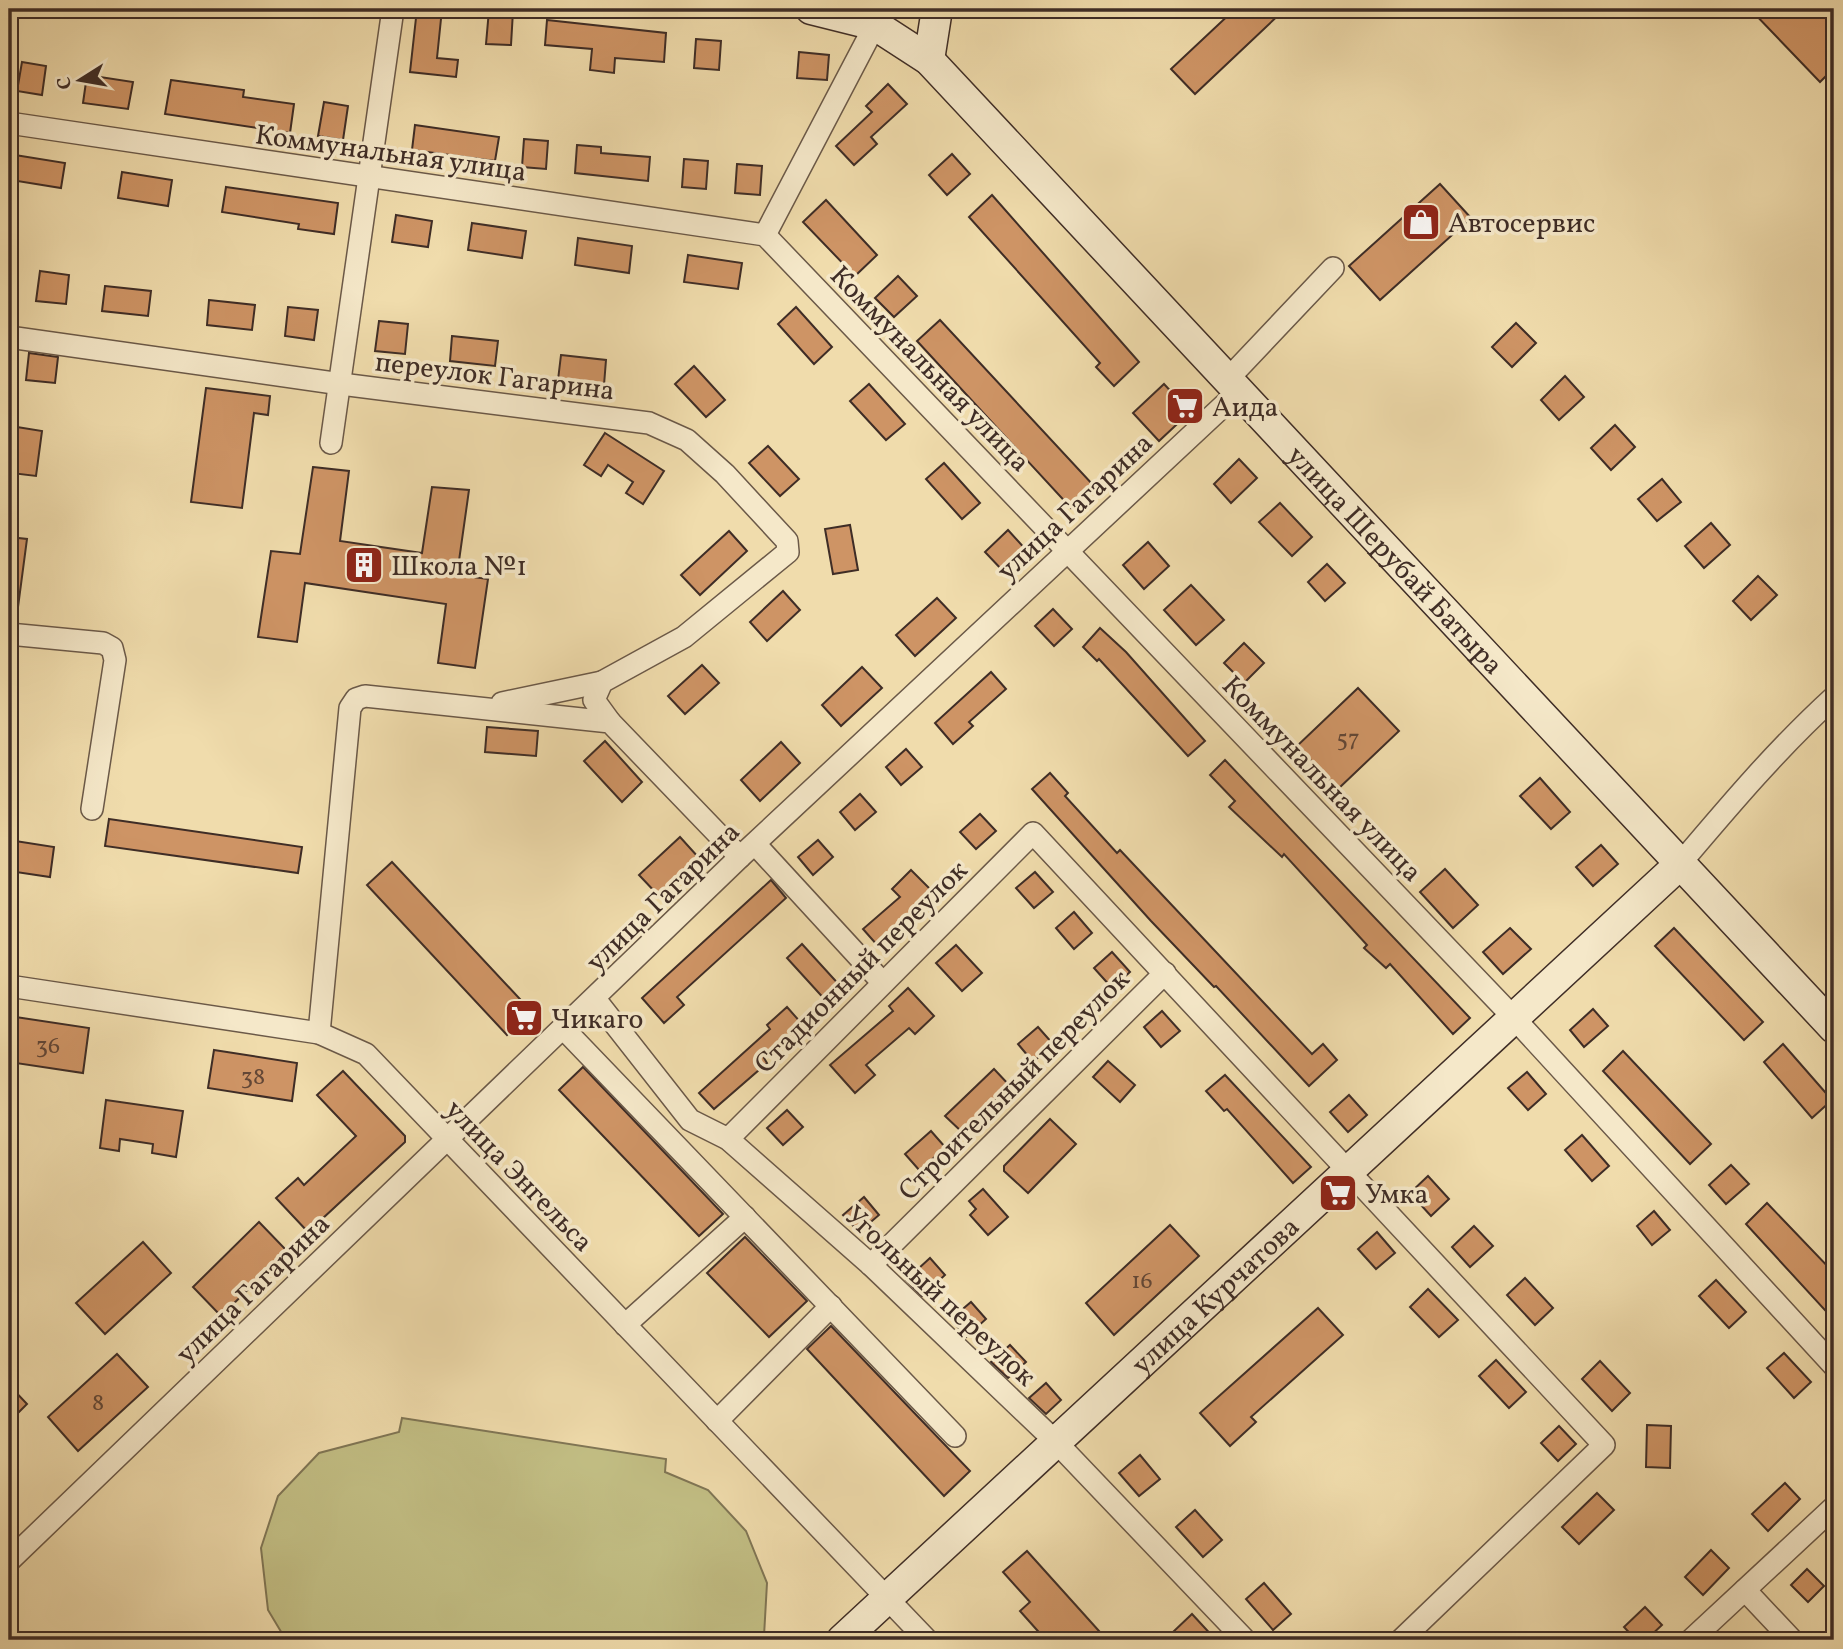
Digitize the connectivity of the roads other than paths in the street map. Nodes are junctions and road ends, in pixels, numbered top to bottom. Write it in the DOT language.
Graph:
graph roads {
  1 [pos="393,9"];
  2 [pos="811,9"];
  3 [pos="937,9"];
  4 [pos="875,26"];
  5 [pos="929,60"];
  6 [pos="9,123"];
  7 [pos="368,177"];
  8 [pos="765,235"];
  9 [pos="1333,268"];
  10 [pos="9,337"];
  11 [pos="341,384"];
  12 [pos="1232,386"];
  13 [pos="331,443"];
  14 [pos="1067,551"];
  15 [pos="9,634"];
  16 [pos="602,682"];
  17 [pos="1834,697"];
  18 [pos="483,707"];
  19 [pos="610,722"];
  20 [pos="92,809"];
  21 [pos="748,851"];
  22 [pos="1679,865"];
  23 [pos="1165,973"];
  24 [pos="883,982"];
  25 [pos="9,986"];
  26 [pos="595,999"];
  27 [pos="1514,1018"];
  28 [pos="564,1028"];
  29 [pos="1834,1028"];
  30 [pos="319,1033"];
  31 [pos="447,1139"];
  32 [pos="728,1139"];
  33 [pos="1352,1171"];
  34 [pos="745,1217"];
  35 [pos="872,1265"];
  36 [pos="831,1307"];
  37 [pos="625,1325"];
  38 [pos="1834,1366"];
  39 [pos="717,1421"];
  40 [pos="955,1436"];
  41 [pos="1056,1442"];
  42 [pos="1834,1507"];
  43 [pos="9,1561"];
  44 [pos="1745,1590"];
  45 [pos="887,1599"];
  46 [pos="842,1640"];
  47 [pos="927,1640"];
  48 [pos="1245,1640"];
  49 [pos="1401,1640"];
  50 [pos="1692,1640"];
  51 [pos="1792,1640"];
  1 -- 7 [label="street"];
  2 -- 4 [label="street, улица Шерубай Батыра"];
  3 -- 5 [label="street"];
  4 -- 5 [label="street, улица Шерубай Батыра"];
  4 -- 8 [label="street"];
  5 -- 12 [label="street, улица Шерубай Батыра"];
  6 -- 7 [label="street, Коммунальная улица"];
  7 -- 8 [label="street, Коммунальная улица"];
  7 -- 11 [label="street"];
  8 -- 14 [label="street, Коммунальная улица"];
  9 -- 12 [label="street, улица Гагарина"];
  10 -- 11 [label="street, переулок Гагарина"];
  11 -- 13 [label="street"];
  11 -- 16 [label="street, переулок Гагарина"];
  12 -- 14 [label="street, улица Гагарина"];
  12 -- 22 [label="street, улица Шерубай Батыра"];
  14 -- 21 [label="street, улица Гагарина"];
  14 -- 27 [label="street, Коммунальная улица"];
  15 -- 20 [label="street"];
  16 -- 18 [label="street"];
  16 -- 19 [label="street"];
  17 -- 22 [label="street"];
  18 -- 19 [label="street"];
  18 -- 30 [label="street"];
  19 -- 21 [label="street"];
  21 -- 24 [label="street"];
  21 -- 26 [label="street, улица Гагарина"];
  22 -- 27 [label="street, улица Курчатова"];
  22 -- 29 [label="street, улица Шерубай Батыра"];
  23 -- 24 [label="street, Стадионный переулок"];
  23 -- 33 [label="street"];
  23 -- 35 [label="street, Строительный переулок"];
  24 -- 32 [label="street, Стадионный переулок"];
  25 -- 30 [label="street, улица Энгельса"];
  26 -- 28 [label="street, улица Гагарина"];
  26 -- 32 [label="street, Угольный переулок"];
  27 -- 33 [label="street, улица Курчатова"];
  27 -- 38 [label="street, Коммунальная улица"];
  28 -- 31 [label="street, улица Гагарина"];
  28 -- 34 [label="street"];
  30 -- 31 [label="street, улица Энгельса"];
  31 -- 37 [label="street, улица Энгельса"];
  31 -- 43 [label="street, улица Гагарина"];
  32 -- 35 [label="street, Угольный переулок"];
  33 -- 41 [label="street, улица Курчатова"];
  33 -- 49 [label="street"];
  34 -- 36 [label="street"];
  34 -- 37 [label="street"];
  35 -- 41 [label="street, Угольный переулок"];
  36 -- 39 [label="street"];
  36 -- 40 [label="street"];
  37 -- 39 [label="street, улица Энгельса"];
  39 -- 45 [label="street, улица Энгельса"];
  41 -- 45 [label="street, улица Курчатова"];
  41 -- 48 [label="street, Угольный переулок"];
  42 -- 44 [label="street"];
  44 -- 50 [label="street"];
  44 -- 51 [label="street"];
  45 -- 46 [label="street, улица Курчатова"];
  45 -- 47 [label="street, улица Энгельса"];
}
